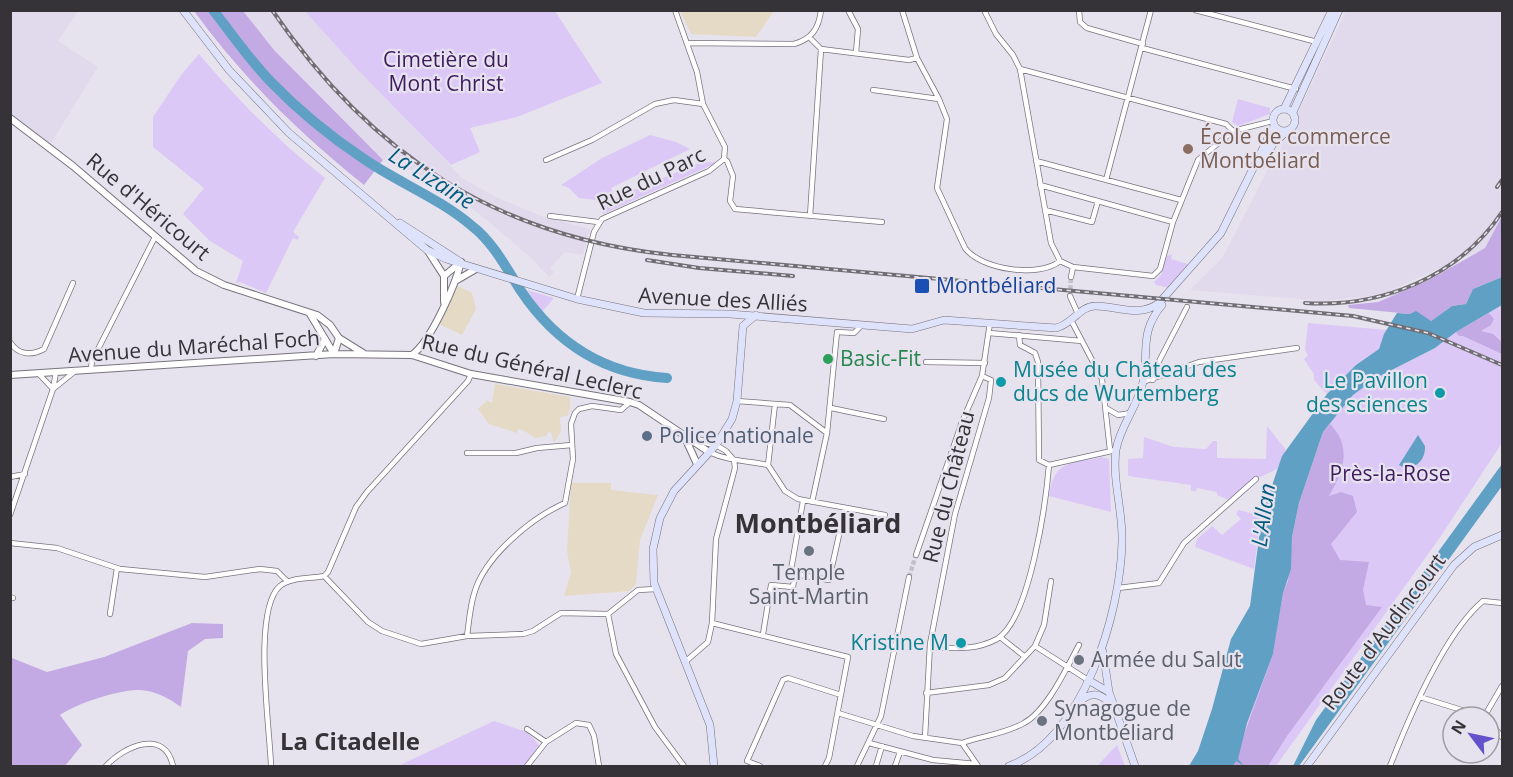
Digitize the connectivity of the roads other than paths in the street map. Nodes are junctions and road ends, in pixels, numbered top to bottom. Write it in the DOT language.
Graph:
graph roads {
  1 [pos="183,10"];
  2 [pos="675,10"];
  3 [pos="821,10"];
  4 [pos="848,10"];
  5 [pos="902,10"];
  6 [pos="984,10"];
  7 [pos="1079,10"];
  8 [pos="1151,10"];
  9 [pos="1195,10"];
  10 [pos="1332,10"];
  11 [pos="1339,10"];
  12 [pos="810,38"];
  13 [pos="1317,42"];
  14 [pos="688,43"];
  15 [pos="1143,46"];
  16 [pos="821,50"];
  17 [pos="856,53"];
  18 [pos="917,58"];
  19 [pos="1020,69"];
  20 [pos="1296,88"];
  21 [pos="873,90"];
  22 [pos="1129,98"];
  23 [pos="939,99"];
  24 [pos="703,104"];
  25 [pos="1284,109"];
  26 [pos="1293,112"];
  27 [pos="10,118"];
  28 [pos="1274,124"];
  29 [pos="1233,131"];
  30 [pos="1286,132"];
  31 [pos="724,159"];
  32 [pos="546,160"];
  33 [pos="1036,161"];
  34 [pos="1106,180"];
  35 [pos="1040,185"];
  36 [pos="1181,200"];
  37 [pos="1098,201"];
  38 [pos="1045,210"];
  39 [pos="386,214"];
  40 [pos="550,216"];
  41 [pos="810,216"];
  42 [pos="598,222"];
  43 [pos="882,222"];
  44 [pos="1173,222"];
  45 [pos="155,237"];
  46 [pos="427,250"];
  47 [pos="1060,261"];
  48 [pos="461,262"];
  49 [pos="1072,267"];
  50 [pos="476,269"];
  51 [pos="444,276"];
  52 [pos="1071,277"];
  53 [pos="457,280"];
  54 [pos="74,284"];
  55 [pos="1070,296"];
  56 [pos="577,299"];
  57 [pos="444,303"];
  58 [pos="1187,307"];
  59 [pos="1139,311"];
  60 [pos="309,314"];
  61 [pos="730,314"];
  62 [pos="1078,314"];
  63 [pos="756,315"];
  64 [pos="1072,322"];
  65 [pos="990,323"];
  66 [pos="1149,324"];
  67 [pos="862,325"];
  68 [pos="743,326"];
  69 [pos="989,333"];
  70 [pos="1019,335"];
  71 [pos="339,338"];
  72 [pos="325,339"];
  73 [pos="1083,341"];
  74 [pos="10,342"];
  75 [pos="1298,348"];
  76 [pos="334,354"];
  77 [pos="364,354"];
  78 [pos="412,355"];
  79 [pos="316,356"];
  80 [pos="926,362"];
  81 [pos="986,363"];
  82 [pos="91,368"];
  83 [pos="78,369"];
  84 [pos="56,372"];
  85 [pos="39,374"];
  86 [pos="471,374"];
  87 [pos="10,375"];
  88 [pos="982,376"];
  89 [pos="1153,380"];
  90 [pos="1143,382"];
  91 [pos="53,389"];
  92 [pos="737,401"];
  93 [pos="630,402"];
  94 [pos="775,404"];
  95 [pos="831,408"];
  96 [pos="1106,408"];
  97 [pos="1131,413"];
  98 [pos="884,419"];
  99 [pos="828,433"];
  100 [pos="684,437"];
  101 [pos="572,445"];
  102 [pos="716,445"];
  103 [pos="1113,450"];
  104 [pos="709,452"];
  105 [pos="467,453"];
  106 [pos="734,460"];
  107 [pos="697,464"];
  108 [pos="768,465"];
  109 [pos="1050,465"];
  110 [pos="25,474"];
  111 [pos="10,477"];
  112 [pos="1256,479"];
  113 [pos="803,501"];
  114 [pos="812,502"];
  115 [pos="845,508"];
  116 [pos="885,514"];
  117 [pos="10,515"];
  118 [pos="1503,536"];
  119 [pos="10,543"];
  120 [pos="916,555"];
  121 [pos="117,568"];
  122 [pos="795,574"];
  123 [pos="324,576"];
  124 [pos="909,577"];
  125 [pos="287,581"];
  126 [pos="1051,581"];
  127 [pos="1118,588"];
  128 [pos="656,589"];
  129 [pos="1503,603"];
  130 [pos="110,614"];
  131 [pos="608,614"];
  132 [pos="712,623"];
  133 [pos="763,634"];
  134 [pos="467,636"];
  135 [pos="1000,637"];
  136 [pos="1079,645"];
  137 [pos="1035,646"];
  138 [pos="930,647"];
  139 [pos="1103,649"];
  140 [pos="1024,656"];
  141 [pos="685,662"];
  142 [pos="1067,667"];
  143 [pos="1088,680"];
  144 [pos="1503,686"];
  145 [pos="926,693"];
  146 [pos="1109,693"];
  147 [pos="841,695"];
  148 [pos="1420,698"];
  149 [pos="1444,705"];
  150 [pos="1491,705"];
  151 [pos="1114,708"];
  152 [pos="1071,710"];
  153 [pos="838,713"];
  154 [pos="877,726"];
  155 [pos="526,729"];
  156 [pos="925,737"];
  157 [pos="546,742"];
  158 [pos="868,743"];
  159 [pos="962,743"];
  160 [pos="882,747"];
  161 [pos="900,752"];
  162 [pos="977,765"];
  163 [pos="106,766"];
  164 [pos="173,766"];
  165 [pos="271,766"];
  166 [pos="527,766"];
  167 [pos="599,766"];
  168 [pos="684,766"];
  169 [pos="714,766"];
  170 [pos="760,766"];
  171 [pos="825,766"];
  172 [pos="857,766"];
  173 [pos="876,766"];
  174 [pos="895,766"];
  175 [pos="1009,766"];
  176 [pos="1135,766"];
  177 [pos="1307,766"];
  178 [pos="1390,766"];
  1 -- 39 [label="main road"];
  2 -- 14 [label="street, Rue du Parc"];
  3 -- 12 [label="street"];
  4 -- 17 [label="street"];
  5 -- 18 [label="street"];
  6 -- 19 [label="street"];
  7 -- 15 [label="street"];
  8 -- 15 [label="street"];
  9 -- 13 [label="street"];
  10 -- 13 [label="main road"];
  11 -- 26 [label="main road"];
  12 -- 14 [label="street"];
  12 -- 16 [label="street"];
  13 -- 20 [label="main road"];
  14 -- 24 [label="street, Rue du Parc"];
  15 -- 20 [label="street"];
  15 -- 22 [label="street"];
  16 -- 17 [label="street"];
  16 -- 41 [label="street"];
  17 -- 18 [label="street"];
  18 -- 23 [label="street"];
  19 -- 22 [label="street"];
  19 -- 33 [label="street"];
  20 -- 25 [label="main road"];
  21 -- 23 [label="street"];
  22 -- 29 [label="street"];
  22 -- 34 [label="street"];
  23 -- 47 [label="street"];
  24 -- 31 [label="street, Rue du Parc"];
  24 -- 32 [label="street"];
  25 -- 26 [label="main road"];
  25 -- 28 [label="main road"];
  26 -- 30 [label="main road"];
  27 -- 45 [label="street, Rue d'Héricourt"];
  28 -- 29 [label="street"];
  28 -- 30 [label="main road"];
  28 -- 59 [label="main road"];
  29 -- 36 [label="street"];
  30 -- 66 [label="main road"];
  31 -- 41 [label="street, Rue du Parc"];
  31 -- 42 [label="street, Rue du Parc"];
  33 -- 34 [label="street"];
  33 -- 35 [label="street"];
  34 -- 36 [label="street"];
  35 -- 37 [label="street"];
  35 -- 38 [label="street"];
  36 -- 44 [label="street"];
  37 -- 38 [label="street"];
  37 -- 44 [label="street"];
  38 -- 47 [label="street"];
  39 -- 46 [label="main road"];
  39 -- 48 [label="main road"];
  40 -- 42 [label="street"];
  41 -- 43 [label="street"];
  42 -- 56 [label="street, Rue du Parc"];
  44 -- 49 [label="street"];
  45 -- 60 [label="street, Rue d'Héricourt"];
  45 -- 82 [label="street"];
  46 -- 48 [label="main road"];
  46 -- 51 [label="street"];
  47 -- 49 [label="street"];
  48 -- 50 [label="main road, Avenue des Alliés"];
  48 -- 51 [label="street"];
  48 -- 53 [label="street"];
  49 -- 52 [label="street"];
  50 -- 53 [label="street"];
  50 -- 56 [label="main road, Avenue des Alliés"];
  51 -- 57 [label="street"];
  53 -- 57 [label="street"];
  54 -- 74 [label="street"];
  55 -- 62 [label="street"];
  56 -- 61 [label="main road, Avenue des Alliés"];
  57 -- 78 [label="street"];
  58 -- 89 [label="street"];
  59 -- 62 [label="main road"];
  59 -- 66 [label="main road"];
  60 -- 71 [label="street, Rue d'Héricourt"];
  60 -- 72 [label="street"];
  61 -- 63 [label="main road, Avenue des Alliés"];
  61 -- 68 [label="main road"];
  62 -- 64 [label="main road"];
  63 -- 67 [label="main road, Avenue des Alliés"];
  63 -- 68 [label="main road"];
  64 -- 65 [label="main road, Avenue des Alliés"];
  64 -- 73 [label="street"];
  65 -- 67 [label="main road, Avenue des Alliés"];
  65 -- 69 [label="street"];
  66 -- 90 [label="main road"];
  67 -- 95 [label="street"];
  68 -- 92 [label="main road"];
  69 -- 70 [label="street"];
  69 -- 81 [label="street"];
  70 -- 73 [label="street"];
  70 -- 109 [label="street"];
  71 -- 76 [label="street"];
  71 -- 77 [label="street"];
  72 -- 76 [label="street"];
  72 -- 79 [label="street"];
  73 -- 96 [label="street"];
  75 -- 89 [label="street"];
  76 -- 77 [label="street, Rue du Général Leclerc"];
  76 -- 79 [label="street, Avenue du Maréchal Foch"];
  77 -- 78 [label="street, Rue du Général Leclerc"];
  78 -- 86 [label="street, Rue du Général Leclerc"];
  79 -- 82 [label="street, Avenue du Maréchal Foch"];
  80 -- 81 [label="street"];
  81 -- 88 [label="street"];
  82 -- 83 [label="street, Avenue du Maréchal Foch"];
  83 -- 84 [label="street, Avenue du Maréchal Foch"];
  83 -- 91 [label="street"];
  84 -- 85 [label="street, Avenue du Maréchal Foch"];
  84 -- 91 [label="street"];
  85 -- 87 [label="street, Avenue du Maréchal Foch"];
  85 -- 91 [label="street"];
  86 -- 93 [label="street, Rue du Général Leclerc"];
  86 -- 123 [label="street"];
  88 -- 120 [label="street"];
  88 -- 138 [label="street, Rue du Château"];
  89 -- 90 [label="street"];
  90 -- 97 [label="main road"];
  91 -- 110 [label="street"];
  92 -- 94 [label="street"];
  92 -- 102 [label="main road"];
  93 -- 100 [label="street, Rue du Général Leclerc"];
  93 -- 101 [label="street"];
  94 -- 99 [label="street"];
  94 -- 108 [label="street"];
  95 -- 98 [label="street"];
  95 -- 99 [label="street"];
  96 -- 97 [label="street"];
  96 -- 103 [label="street"];
  97 -- 103 [label="main road"];
  99 -- 114 [label="street"];
  100 -- 102 [label="street, Rue du Général Leclerc"];
  100 -- 104 [label="street, Rue du Général Leclerc"];
  100 -- 107 [label="street, Rue du Général Leclerc"];
  101 -- 105 [label="street"];
  101 -- 134 [label="street"];
  102 -- 104 [label="main road"];
  102 -- 106 [label="street, Rue du Général Leclerc"];
  103 -- 109 [label="street"];
  103 -- 127 [label="main road"];
  104 -- 106 [label="street, Rue du Général Leclerc"];
  104 -- 107 [label="main road"];
  106 -- 108 [label="street, Rue du Général Leclerc"];
  106 -- 132 [label="street"];
  107 -- 128 [label="main road"];
  108 -- 113 [label="street"];
  109 -- 135 [label="street"];
  110 -- 111 [label="street"];
  110 -- 117 [label="street"];
  112 -- 127 [label="street"];
  113 -- 114 [label="street"];
  113 -- 122 [label="street"];
  114 -- 115 [label="street"];
  115 -- 116 [label="street"];
  115 -- 122 [label="street"];
  118 -- 177 [label="main road, Route d'Audincourt"];
  119 -- 121 [label="street"];
  121 -- 125 [label="street"];
  121 -- 130 [label="street"];
  122 -- 133 [label="street"];
  123 -- 125 [label="street"];
  123 -- 134 [label="street"];
  124 -- 154 [label="street"];
  125 -- 165 [label="street"];
  126 -- 137 [label="street"];
  127 -- 139 [label="main road"];
  128 -- 131 [label="street"];
  128 -- 141 [label="main road"];
  129 -- 148 [label="street"];
  131 -- 134 [label="street"];
  131 -- 168 [label="street"];
  132 -- 133 [label="street"];
  132 -- 141 [label="street"];
  133 -- 147 [label="street"];
  135 -- 138 [label="street"];
  135 -- 140 [label="street"];
  136 -- 142 [label="street"];
  137 -- 140 [label="street"];
  137 -- 142 [label="street"];
  138 -- 145 [label="street"];
  139 -- 143 [label="main road"];
  139 -- 146 [label="main road"];
  140 -- 145 [label="street"];
  141 -- 169 [label="main road"];
  142 -- 143 [label="street"];
  142 -- 159 [label="street"];
  143 -- 146 [label="main road"];
  143 -- 152 [label="main road"];
  144 -- 150 [label="street"];
  145 -- 156 [label="street"];
  146 -- 151 [label="main road"];
  147 -- 153 [label="street"];
  147 -- 170 [label="street"];
  148 -- 149 [label="street"];
  148 -- 178 [label="street"];
  151 -- 152 [label="main road"];
  151 -- 176 [label="main road"];
  152 -- 175 [label="main road"];
  153 -- 154 [label="street"];
  153 -- 171 [label="street"];
  154 -- 156 [label="street"];
  154 -- 158 [label="street"];
  155 -- 157 [label="street"];
  156 -- 159 [label="street"];
  157 -- 166 [label="street"];
  157 -- 167 [label="street"];
  158 -- 160 [label="street"];
  158 -- 172 [label="street"];
  159 -- 162 [label="street"];
  160 -- 161 [label="street"];
  160 -- 173 [label="street"];
  161 -- 162 [label="street"];
  161 -- 174 [label="street"];
  163 -- 164 [label="street"];
}
